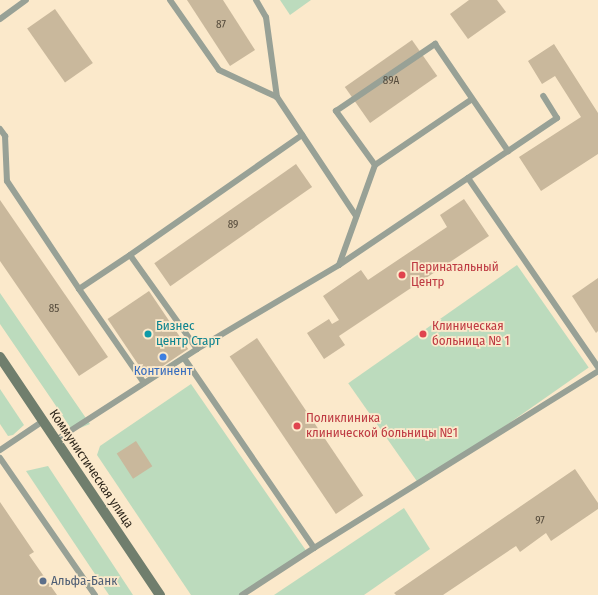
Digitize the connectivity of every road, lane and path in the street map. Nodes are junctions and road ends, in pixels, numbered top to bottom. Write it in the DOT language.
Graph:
graph roads {
  1 [pos="26,0"];
  2 [pos="170,0"];
  3 [pos="256,0"];
  4 [pos="0,19"];
  5 [pos="543,96"];
  6 [pos="277,97"];
  7 [pos="472,98"];
  8 [pos="0,128"];
  9 [pos="302,135"];
  10 [pos="508,151"];
  11 [pos="375,165"];
  12 [pos="468,178"];
  13 [pos="356,216"];
  14 [pos="130,255"];
  15 [pos="339,264"];
  16 [pos="79,289"];
  17 [pos="197,349"];
  18 [pos="0,357"];
  19 [pos="184,358"];
  20 [pos="598,367"];
  21 [pos="598,370"];
  22 [pos="144,383"];
  23 [pos="43,421"];
  24 [pos="56,440"];
  25 [pos="0,450"];
  26 [pos="0,458"];
  27 [pos="314,548"];
  28 [pos="95,595"];
  29 [pos="160,595"];
  30 [pos="242,595"];
  1 -- 4 [label="lane"];
  2 -- 6 [label="lane"];
  3 -- 6 [label="lane"];
  5 -- 10 [label="lane"];
  6 -- 9 [label="lane"];
  7 -- 10 [label="lane"];
  7 -- 11 [label="lane"];
  7 -- 11 [label="lane"];
  8 -- 16 [label="lane"];
  9 -- 13 [label="lane"];
  9 -- 14 [label="lane"];
  10 -- 12 [label="lane"];
  11 -- 13 [label="lane"];
  12 -- 15 [label="lane"];
  12 -- 20 [label="lane"];
  13 -- 15 [label="lane"];
  14 -- 16 [label="lane"];
  14 -- 17 [label="lane"];
  15 -- 17 [label="lane"];
  16 -- 22 [label="lane"];
  17 -- 19 [label="lane"];
  18 -- 23 [label="main road, Коммунистическая улица"];
  19 -- 22 [label="lane"];
  19 -- 27 [label="lane"];
  21 -- 27 [label="lane"];
  22 -- 24 [label="lane"];
  23 -- 24 [label="main road, Коммунистическая улица"];
  23 -- 25 [label="lane"];
  24 -- 29 [label="main road, Коммунистическая улица"];
  26 -- 28 [label="lane"];
  27 -- 30 [label="lane"];
}
